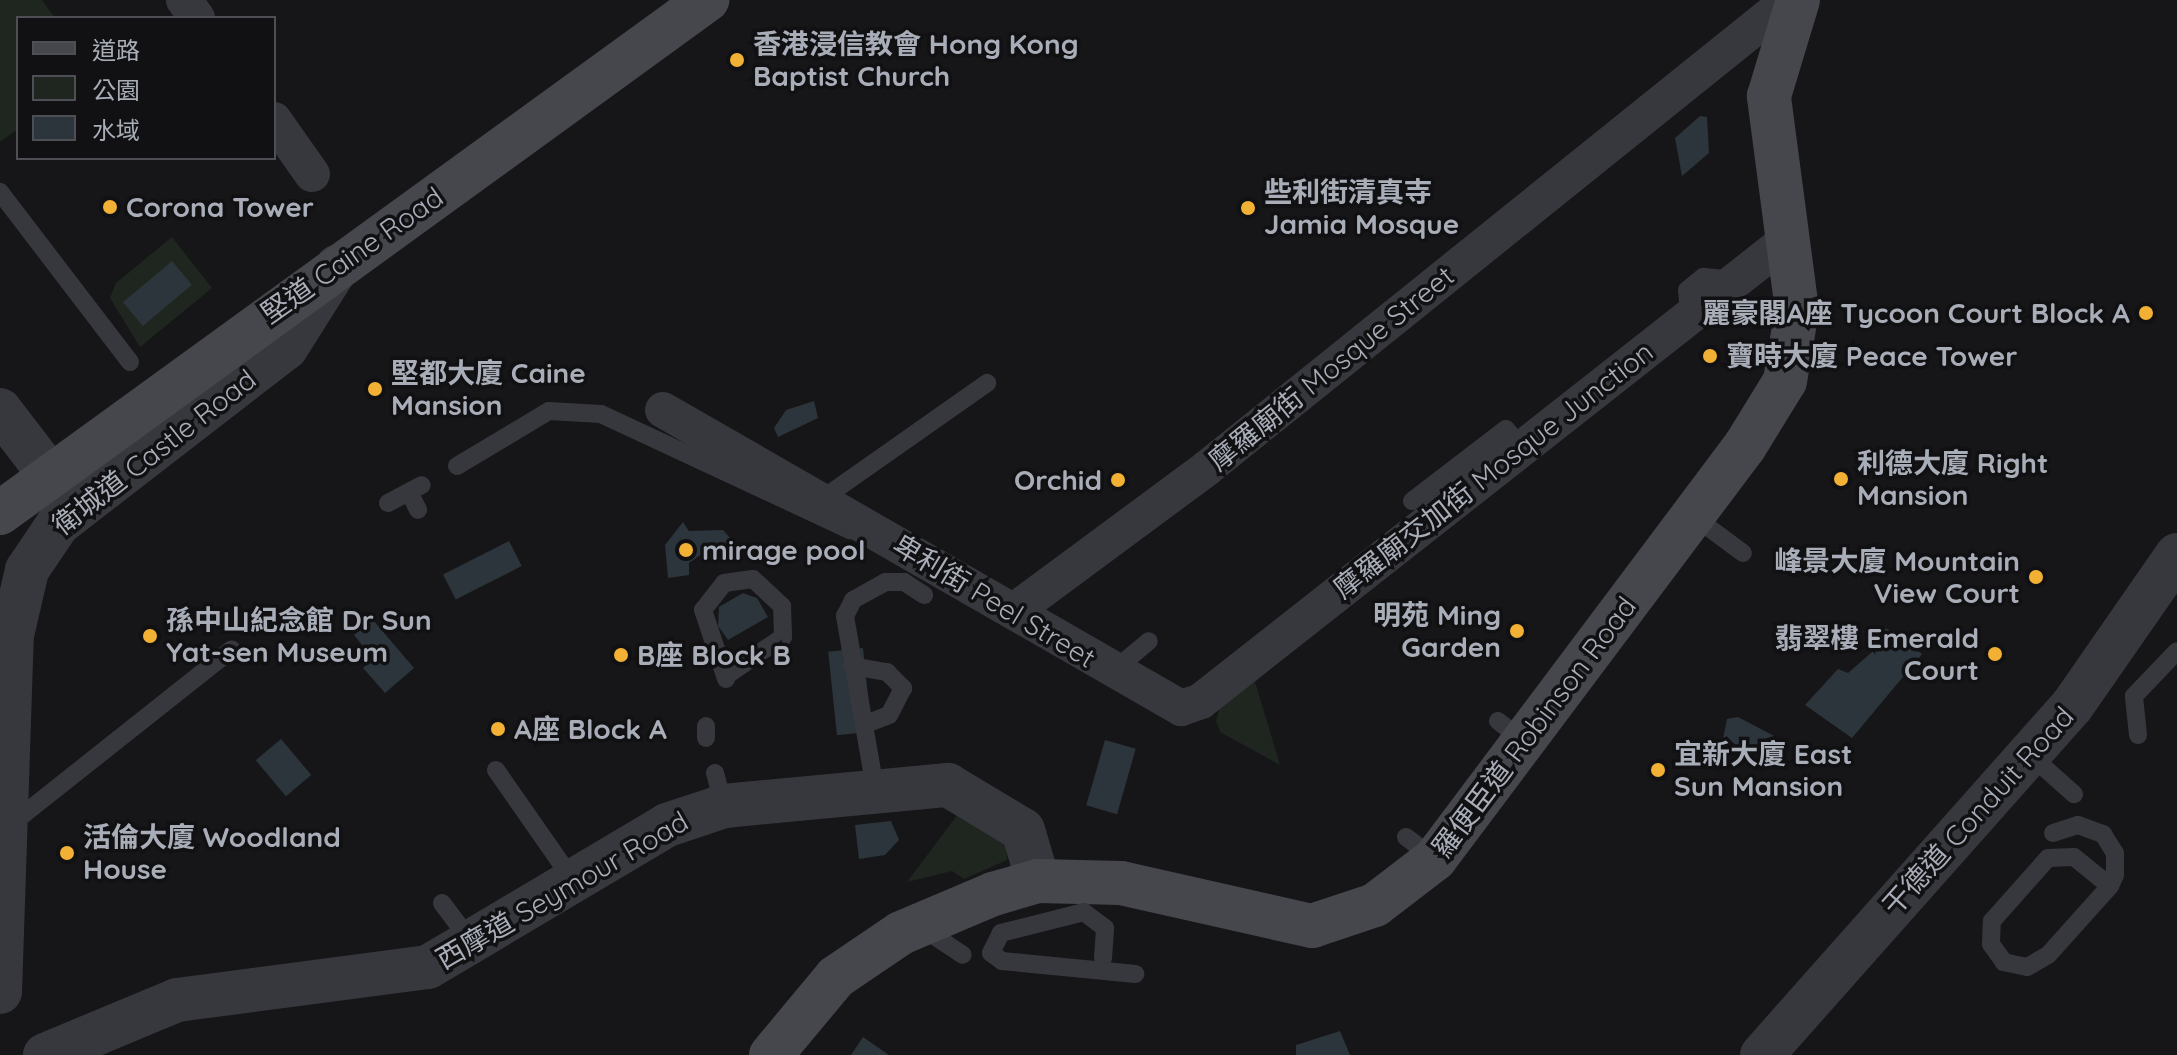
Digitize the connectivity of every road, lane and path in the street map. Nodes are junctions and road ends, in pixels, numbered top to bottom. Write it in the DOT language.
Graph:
graph roads {
  1 [pos="707,0"];
  2 [pos="1789,0"];
  3 [pos="1798,0"];
  4 [pos="276,123"];
  5 [pos="312,174"];
  6 [pos="0,192"];
  7 [pos="1787,240"];
  8 [pos="337,267"];
  9 [pos="130,362"];
  10 [pos="987,383"];
  11 [pos="0,410"];
  12 [pos="663,410"];
  13 [pos="1522,449"];
  14 [pos="482,475"];
  15 [pos="52,478"];
  16 [pos="822,499"];
  17 [pos="1412,501"];
  18 [pos="388,503"];
  19 [pos="418,510"];
  20 [pos="0,513"];
  21 [pos="1693,516"];
  22 [pos="877,529"];
  23 [pos="1743,553"];
  24 [pos="2177,555"];
  25 [pos="924,595"];
  26 [pos="1018,608"];
  27 [pos="687,615"];
  28 [pos="704,628"];
  29 [pos="1149,641"];
  30 [pos="232,649"];
  31 [pos="2177,651"];
  32 [pos="852,666"];
  33 [pos="1112,672"];
  34 [pos="1201,701"];
  35 [pos="865,724"];
  36 [pos="2138,735"];
  37 [pos="2030,755"];
  38 [pos="496,770"];
  39 [pos="875,788"];
  40 [pos="2074,794"];
  41 [pos="4,814"];
  42 [pos="2053,833"];
  43 [pos="1038,881"];
  44 [pos="574,882"];
  45 [pos="2110,886"];
  46 [pos="442,903"];
  47 [pos="919,926"];
  48 [pos="473,945"];
  49 [pos="963,955"];
  50 [pos="1103,958"];
  51 [pos="1135,974"];
  52 [pos="0,992"];
  53 [pos="45,1055"];
  54 [pos="771,1055"];
  55 [pos="1762,1055"];
  1 -- 8 [label="main road, 堅道 Caine Road"];
  2 -- 26 [label="street, 摩羅廟街 Mosque Street"];
  3 -- 7 [label="main road, 羅便臣道 Robinson Road"];
  4 -- 5 [label="street"];
  6 -- 9 [label="lane"];
  7 -- 13 [label="street, 摩羅廟交加街 Mosque Junction"];
  7 -- 21 [label="main road, 羅便臣道 Robinson Road"];
  8 -- 15 [label="main road, 堅道 Caine Road"];
  8 -- 41 [label="street, 衛城道 Castle Road"];
  10 -- 16 [label="lane"];
  11 -- 15 [label="street"];
  12 -- 16 [label="street, 卑利街 Peel Street"];
  13 -- 17 [label="lane"];
  13 -- 34 [label="street, 摩羅廟交加街 Mosque Junction"];
  14 -- 22 [label="lane"];
  15 -- 20 [label="main road, 堅道 Caine Road"];
  16 -- 22 [label="street, 卑利街 Peel Street"];
  18 -- 19 [label="lane"];
  21 -- 23 [label="lane"];
  21 -- 43 [label="main road, 羅便臣道 Robinson Road"];
  22 -- 26 [label="street, 卑利街 Peel Street"];
  24 -- 37 [label="street, 干德道 Conduit Road"];
  25 -- 32 [label="lane"];
  26 -- 33 [label="street, 卑利街 Peel Street"];
  27 -- 28 [label="lane"];
  28 -- 28 [label="lane"];
  29 -- 33 [label="lane"];
  30 -- 41 [label="lane"];
  31 -- 36 [label="lane"];
  32 -- 35 [label="lane"];
  32 -- 35 [label="lane"];
  33 -- 34 [label="street, 卑利街 Peel Street"];
  35 -- 39 [label="lane"];
  37 -- 40 [label="lane"];
  37 -- 55 [label="street, 干德道 Conduit Road"];
  38 -- 44 [label="lane"];
  39 -- 43 [label="street, 西摩道 Seymour Road"];
  39 -- 44 [label="street, 西摩道 Seymour Road"];
  41 -- 52 [label="street, 衛城道 Castle Road"];
  42 -- 45 [label="lane"];
  43 -- 47 [label="main road, 羅便臣道 Robinson Road"];
  44 -- 48 [label="street, 西摩道 Seymour Road"];
  45 -- 45 [label="lane"];
  46 -- 48 [label="lane"];
  47 -- 49 [label="lane"];
  47 -- 54 [label="main road, 羅便臣道 Robinson Road"];
  48 -- 53 [label="street, 西摩道 Seymour Road"];
  50 -- 51 [label="lane, bridge"];
}
